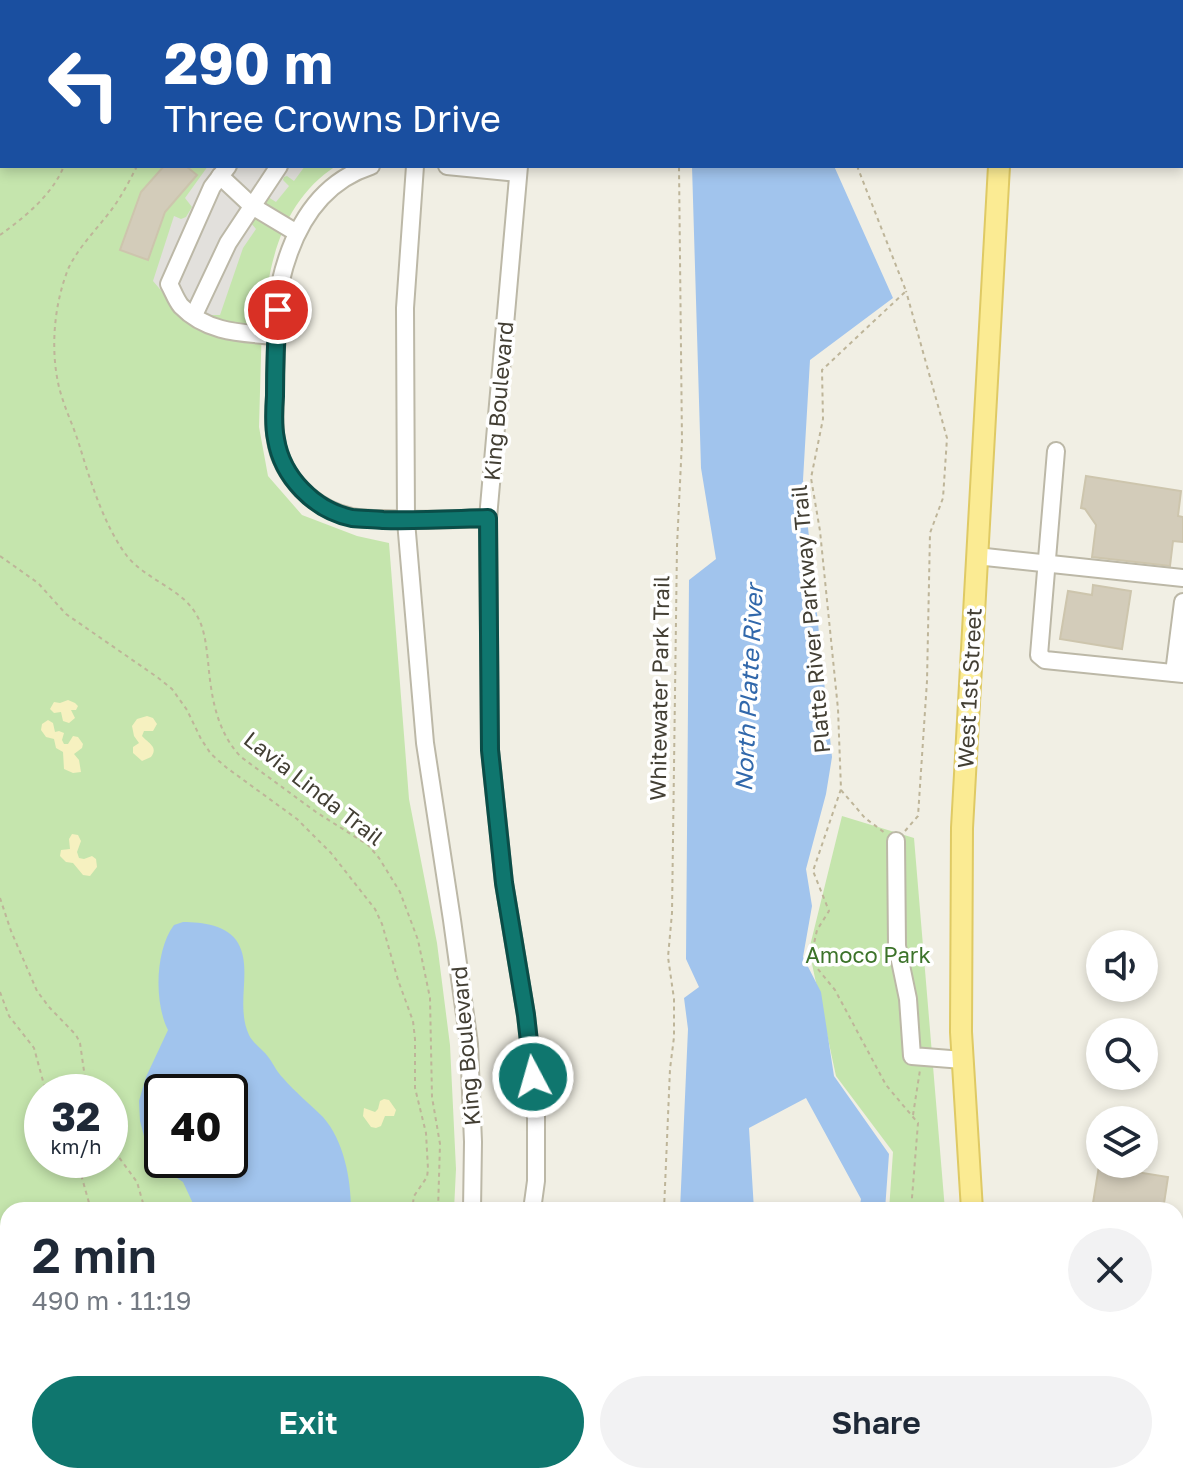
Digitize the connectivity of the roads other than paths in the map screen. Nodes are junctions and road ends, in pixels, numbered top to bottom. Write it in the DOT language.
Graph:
graph roads {
  1 [pos="278,168"];
  2 [pos="366,168"];
  3 [pos="415,168"];
  4 [pos="482,168"];
  5 [pos="999,168"];
  6 [pos="518,170"];
  7 [pos="224,171"];
  8 [pos="252,206"];
  9 [pos="297,233"];
  10 [pos="194,315"];
  11 [pos="276,336"];
  12 [pos="1056,451"];
  13 [pos="488,518"];
  14 [pos="406,521"];
  15 [pos="976,556"];
  16 [pos="1046,563"];
  17 [pos="1183,578"];
  18 [pos="1183,602"];
  19 [pos="1178,673"];
  20 [pos="896,841"];
  21 [pos="963,1060"];
  22 [pos="472,1202"];
  23 [pos="533,1202"];
  24 [pos="972,1202"];
  1 -- 8 [label="street"];
  2 -- 9 [label="street"];
  3 -- 14 [label="street, King Boulevard"];
  4 -- 6 [label="street"];
  5 -- 15 [label="main road, West 1st Street"];
  6 -- 13 [label="street, King Boulevard"];
  7 -- 8 [label="street"];
  7 -- 10 [label="street"];
  8 -- 9 [label="street"];
  8 -- 10 [label="street"];
  9 -- 11 [label="street"];
  10 -- 11 [label="street"];
  11 -- 14 [label="street"];
  12 -- 16 [label="street"];
  13 -- 14 [label="street"];
  13 -- 23 [label="street, King Boulevard"];
  14 -- 22 [label="street, King Boulevard"];
  15 -- 16 [label="street"];
  15 -- 21 [label="main road, West 1st Street"];
  16 -- 17 [label="street"];
  16 -- 19 [label="street"];
  18 -- 19 [label="street"];
  20 -- 21 [label="street"];
  21 -- 24 [label="main road, West 1st Street"];
}
